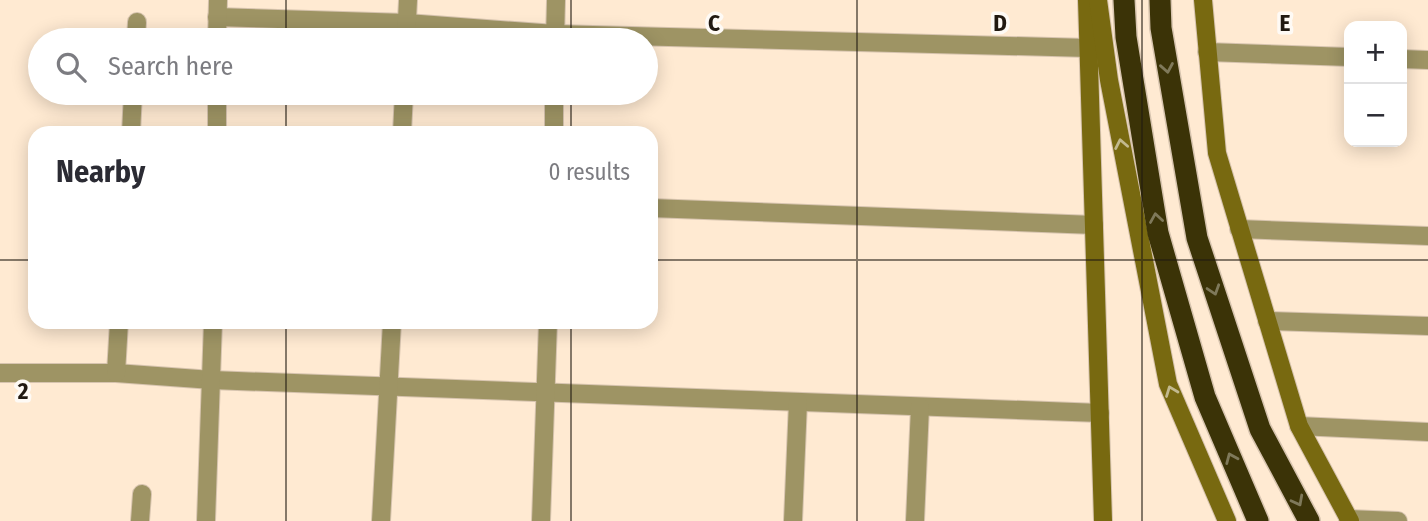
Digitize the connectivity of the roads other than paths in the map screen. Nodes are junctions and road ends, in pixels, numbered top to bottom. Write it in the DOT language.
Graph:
graph roads {
  1 [pos="408,0"];
  2 [pos="556,0"];
  3 [pos="1087,0"];
  4 [pos="1098,0"];
  5 [pos="1124,0"];
  6 [pos="1160,0"];
  7 [pos="1203,0"];
  8 [pos="218,9"];
  9 [pos="217,28"];
  10 [pos="374,28"];
  11 [pos="407,28"];
  12 [pos="555,28"];
  13 [pos="658,39"];
  14 [pos="1088,48"];
  15 [pos="1208,52"];
  16 [pos="1344,57"];
  17 [pos="1407,59"];
  18 [pos="1428,60"];
  19 [pos="132,105"];
  20 [pos="217,105"];
  21 [pos="403,105"];
  22 [pos="554,105"];
  23 [pos="131,126"];
  24 [pos="217,126"];
  25 [pos="402,126"];
  26 [pos="554,126"];
  27 [pos="658,208"];
  28 [pos="1094,225"];
  29 [pos="1239,229"];
  30 [pos="1428,236"];
  31 [pos="1267,321"];
  32 [pos="1428,326"];
  33 [pos="119,329"];
  34 [pos="213,329"];
  35 [pos="392,329"];
  36 [pos="548,329"];
  37 [pos="0,373"];
  38 [pos="116,373"];
  39 [pos="212,380"];
  40 [pos="389,387"];
  41 [pos="545,394"];
  42 [pos="798,402"];
  43 [pos="920,407"];
  44 [pos="1100,413"];
  45 [pos="1299,426"];
  46 [pos="1428,432"];
  47 [pos="142,494"];
  48 [pos="1349,520"];
  49 [pos="141,521"];
  50 [pos="206,521"];
  51 [pos="381,521"];
  52 [pos="541,521"];
  53 [pos="793,521"];
  54 [pos="915,521"];
  55 [pos="1103,521"];
  56 [pos="1227,521"];
  57 [pos="1258,521"];
  58 [pos="1309,521"];
  59 [pos="1398,521"];
  1 -- 11 [label="street"];
  2 -- 12 [label="street"];
  3 -- 14 [label="main road"];
  56 -- 4 [label="main road, one-way"];
  57 -- 5 [label="highway, one-way"];
  6 -- 58 [label="highway, one-way"];
  7 -- 15 [label="main road"];
  8 -- 9 [label="street"];
  8 -- 10 [label="street"];
  13 -- 14 [label="street"];
  14 -- 28 [label="main road"];
  15 -- 16 [label="street"];
  15 -- 29 [label="main road"];
  17 -- 18 [label="street"];
  19 -- 23 [label="street"];
  20 -- 24 [label="street"];
  21 -- 25 [label="street"];
  22 -- 26 [label="street"];
  27 -- 28 [label="street"];
  28 -- 44 [label="main road"];
  29 -- 30 [label="street"];
  29 -- 31 [label="main road"];
  31 -- 32 [label="street"];
  31 -- 45 [label="main road"];
  33 -- 38 [label="street"];
  34 -- 39 [label="street"];
  35 -- 40 [label="street"];
  36 -- 41 [label="street"];
  37 -- 38 [label="street"];
  38 -- 39 [label="street"];
  39 -- 40 [label="street"];
  39 -- 50 [label="street"];
  40 -- 41 [label="street"];
  40 -- 51 [label="street"];
  41 -- 42 [label="street"];
  41 -- 52 [label="street"];
  42 -- 43 [label="street"];
  42 -- 53 [label="street"];
  43 -- 44 [label="street"];
  43 -- 54 [label="street"];
  44 -- 55 [label="main road"];
  45 -- 46 [label="street"];
  45 -- 48 [label="main road"];
  47 -- 49 [label="street"];
  48 -- 59 [label="street"];
}
